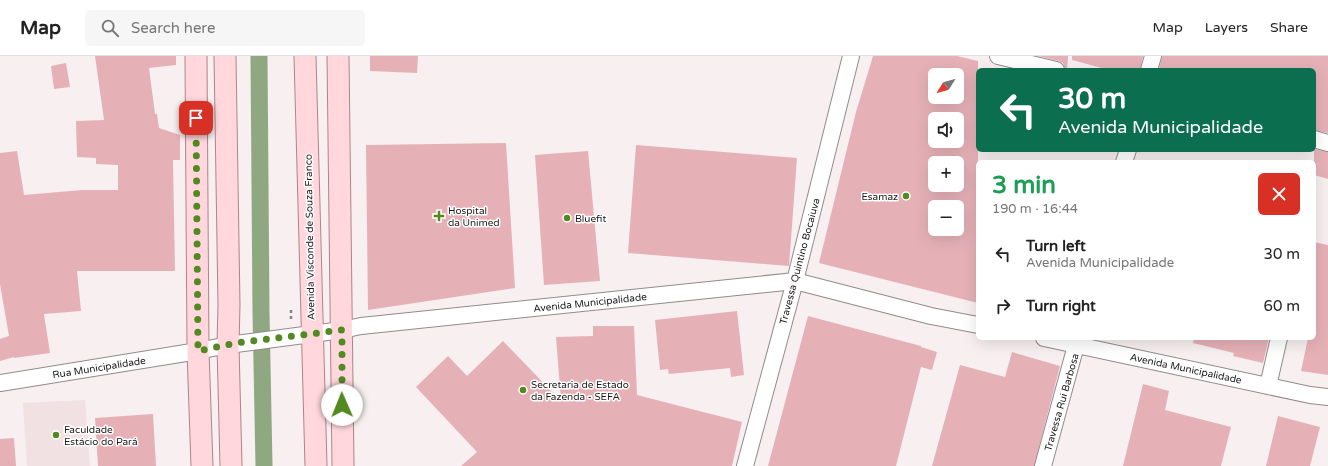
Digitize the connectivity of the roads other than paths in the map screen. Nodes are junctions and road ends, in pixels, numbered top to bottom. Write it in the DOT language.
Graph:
graph roads {
  1 [pos="196,56"];
  2 [pos="225,56"];
  3 [pos="305,56"];
  4 [pos="338,56"];
  5 [pos="852,56"];
  6 [pos="998,56"];
  7 [pos="1153,56"];
  8 [pos="1048,68"];
  9 [pos="1150,68"];
  10 [pos="1316,141"];
  11 [pos="1328,144"];
  12 [pos="795,281"];
  13 [pos="976,325"];
  14 [pos="342,330"];
  15 [pos="312,334"];
  16 [pos="1066,340"];
  17 [pos="1279,340"];
  18 [pos="1077,341"];
  19 [pos="234,344"];
  20 [pos="198,351"];
  21 [pos="0,383"];
  22 [pos="1268,386"];
  23 [pos="1328,397"];
  24 [pos="202,466"];
  25 [pos="231,466"];
  26 [pos="316,466"];
  27 [pos="343,466"];
  28 [pos="745,466"];
  29 [pos="1043,466"];
  1 -- 20 [label="main road"];
  2 -- 19 [label="main road"];
  3 -- 15 [label="main road, Avenida Visconde de Souza Franco"];
  4 -- 14 [label="main road"];
  5 -- 12 [label="street, Travessa Quintino Bocaiuva"];
  6 -- 8 [label="street"];
  7 -- 9 [label="street"];
  10 -- 11 [label="street"];
  12 -- 13 [label="street, Avenida Municipalidade"];
  12 -- 14 [label="street, Avenida Municipalidade"];
  12 -- 28 [label="street, Travessa Quintino Bocaiuva"];
  14 -- 15 [label="street, Avenida Municipalidade"];
  14 -- 27 [label="main road"];
  15 -- 19 [label="street, Avenida Municipalidade"];
  15 -- 26 [label="main road, Avenida Visconde de Souza Franco"];
  16 -- 18 [label="street, Avenida Municipalidade"];
  17 -- 22 [label="street"];
  18 -- 22 [label="street, Avenida Municipalidade"];
  18 -- 29 [label="street, Travessa Rui Barbosa"];
  19 -- 20 [label="street, Avenida Municipalidade"];
  19 -- 25 [label="main road"];
  20 -- 21 [label="street, Rua Municipalidade"];
  20 -- 24 [label="main road"];
  22 -- 23 [label="street, Avenida Municipalidade"];
}
